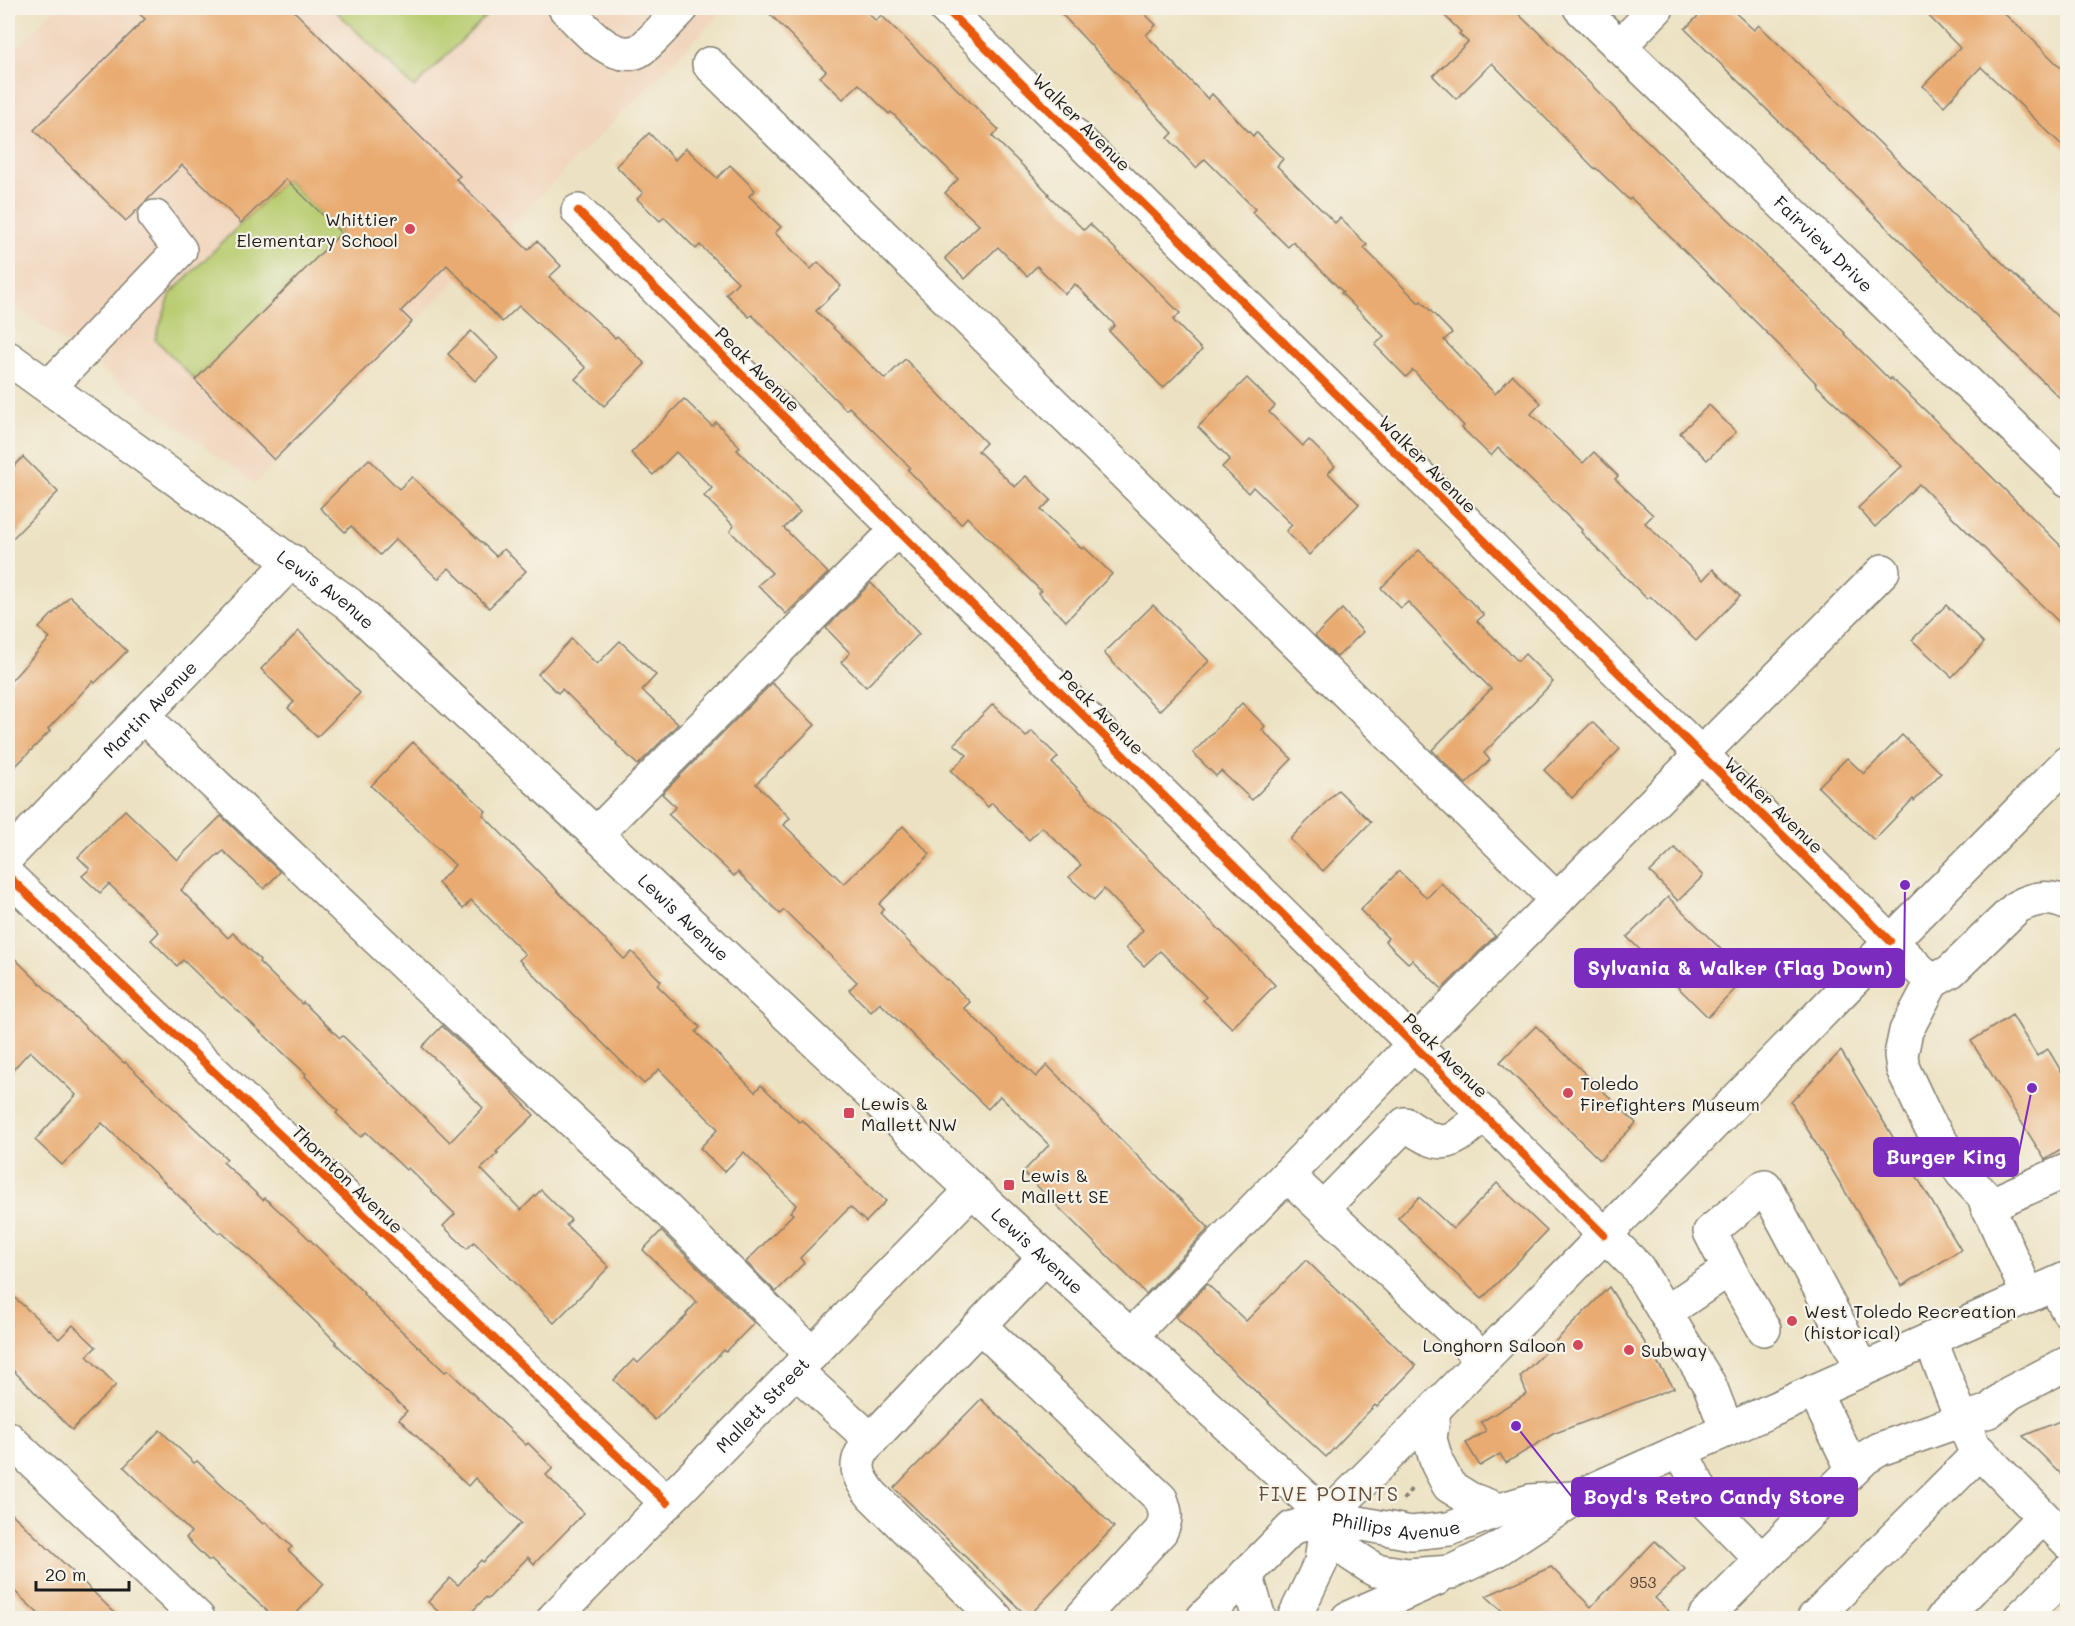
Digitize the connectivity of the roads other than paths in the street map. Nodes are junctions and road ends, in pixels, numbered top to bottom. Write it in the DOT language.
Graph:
graph roads {
  1 [pos="565,8"];
  2 [pos="682,8"];
  3 [pos="945,8"];
  4 [pos="1580,8"];
  5 [pos="1657,8"];
  6 [pos="1619,47"];
  7 [pos="709,64"];
  8 [pos="578,211"];
  9 [pos="155,217"];
  10 [pos="8,358"];
  11 [pos="49,387"];
  12 [pos="2067,480"];
  13 [pos="898,530"];
  14 [pos="292,561"];
  15 [pos="1883,572"];
  16 [pos="143,716"];
  17 [pos="1701,755"];
  18 [pos="2067,762"];
  19 [pos="596,834"];
  20 [pos="8,856"];
  21 [pos="8,876"];
  22 [pos="1557,900"];
  23 [pos="2067,904"];
  24 [pos="1890,940"];
  25 [pos="1932,982"];
  26 [pos="1414,1044"];
  27 [pos="1384,1076"];
  28 [pos="1485,1114"];
  29 [pos="1405,1124"];
  30 [pos="2067,1170"];
  31 [pos="1287,1175"];
  32 [pos="972,1190"];
  33 [pos="1987,1206"];
  34 [pos="1323,1208"];
  35 [pos="1604,1235"];
  36 [pos="1045,1257"];
  37 [pos="1729,1269"];
  38 [pos="2058,1294"];
  39 [pos="1665,1313"];
  40 [pos="980,1326"];
  41 [pos="1764,1329"];
  42 [pos="1131,1336"];
  43 [pos="1930,1339"];
  44 [pos="1484,1360"];
  45 [pos="804,1362"];
  46 [pos="2067,1363"];
  47 [pos="1863,1369"];
  48 [pos="1814,1391"];
  49 [pos="1434,1410"];
  50 [pos="1962,1420"];
  51 [pos="1727,1430"];
  52 [pos="8,1438"];
  53 [pos="871,1440"];
  54 [pos="1681,1450"];
  55 [pos="1980,1452"];
  56 [pos="1852,1470"];
  57 [pos="1577,1497"];
  58 [pos="667,1503"];
  59 [pos="1499,1510"];
  60 [pos="1327,1517"];
  61 [pos="2043,1517"];
  62 [pos="2067,1542"];
  63 [pos="1762,1560"];
  64 [pos="1451,1572"];
  65 [pos="2067,1572"];
  66 [pos="1246,1574"];
  67 [pos="198,1618"];
  68 [pos="554,1618"];
  69 [pos="996,1618"];
  70 [pos="1081,1618"];
  71 [pos="1203,1618"];
  72 [pos="1259,1618"];
  73 [pos="1294,1618"];
  74 [pos="1347,1618"];
  75 [pos="1706,1618"];
  76 [pos="1814,1618"];
  77 [pos="1942,1618"];
  78 [pos="2020,1618"];
  1 -- 2 [label="street"];
  3 -- 17 [label="street, Walker Avenue"];
  4 -- 6 [label="street, Fairview Drive"];
  5 -- 6 [label="street"];
  6 -- 12 [label="street, Fairview Drive"];
  7 -- 22 [label="street"];
  8 -- 13 [label="street, Peak Avenue"];
  9 -- 11 [label="street"];
  10 -- 11 [label="street, Lewis Avenue"];
  11 -- 14 [label="street, Lewis Avenue"];
  13 -- 19 [label="street"];
  13 -- 26 [label="street, Peak Avenue"];
  14 -- 16 [label="street, Martin Avenue"];
  14 -- 19 [label="street, Lewis Avenue"];
  15 -- 17 [label="street"];
  16 -- 20 [label="street, Martin Avenue"];
  16 -- 45 [label="street"];
  17 -- 22 [label="street"];
  17 -- 24 [label="street, Walker Avenue"];
  18 -- 24 [label="street"];
  19 -- 32 [label="street, Lewis Avenue"];
  21 -- 58 [label="street, Thornton Avenue"];
  22 -- 26 [label="street"];
  23 -- 25 [label="street"];
  24 -- 25 [label="street, Walker Avenue"];
  24 -- 35 [label="street"];
  25 -- 33 [label="street"];
  26 -- 27 [label="street"];
  26 -- 28 [label="street, Peak Avenue"];
  27 -- 29 [label="street"];
  27 -- 31 [label="street"];
  28 -- 29 [label="street"];
  28 -- 35 [label="street, Peak Avenue"];
  29 -- 34 [label="street"];
  30 -- 33 [label="street"];
  31 -- 34 [label="street"];
  31 -- 42 [label="street"];
  32 -- 36 [label="street, Lewis Avenue"];
  32 -- 45 [label="street, Mallett Street"];
  33 -- 38 [label="street"];
  34 -- 44 [label="street"];
  35 -- 39 [label="street, Peak Avenue"];
  35 -- 44 [label="street"];
  36 -- 40 [label="street"];
  36 -- 42 [label="street, Lewis Avenue"];
  37 -- 39 [label="street"];
  37 -- 41 [label="street"];
  37 -- 47 [label="street"];
  38 -- 43 [label="street, Phillips Avenue"];
  39 -- 51 [label="street, Peak Avenue"];
  40 -- 53 [label="street"];
  40 -- 70 [label="street"];
  42 -- 60 [label="street, Lewis Avenue"];
  43 -- 47 [label="street, Phillips Avenue"];
  43 -- 50 [label="street"];
  44 -- 49 [label="street"];
  45 -- 53 [label="street"];
  45 -- 58 [label="street, Mallett Street"];
  46 -- 50 [label="street"];
  47 -- 48 [label="street, Phillips Avenue"];
  48 -- 51 [label="street, Phillips Avenue"];
  48 -- 56 [label="street"];
  49 -- 59 [label="street"];
  49 -- 60 [label="street"];
  50 -- 55 [label="street"];
  50 -- 56 [label="street"];
  51 -- 54 [label="street, Phillips Avenue"];
  52 -- 67 [label="street"];
  53 -- 69 [label="street"];
  54 -- 57 [label="street, Phillips Avenue"];
  54 -- 63 [label="street"];
  55 -- 61 [label="street"];
  55 -- 76 [label="street"];
  56 -- 63 [label="street"];
  57 -- 59 [label="street, Phillips Avenue"];
  57 -- 64 [label="street, Phillips Avenue"];
  58 -- 68 [label="street, Mallett Street"];
  59 -- 60 [label="street, Phillips Avenue"];
  60 -- 64 [label="street, Phillips Avenue"];
  60 -- 66 [label="street"];
  60 -- 73 [label="street"];
  61 -- 62 [label="street"];
  61 -- 77 [label="street"];
  63 -- 75 [label="street"];
  64 -- 74 [label="street"];
  65 -- 78 [label="street"];
  66 -- 71 [label="street"];
  66 -- 72 [label="street"];
}
